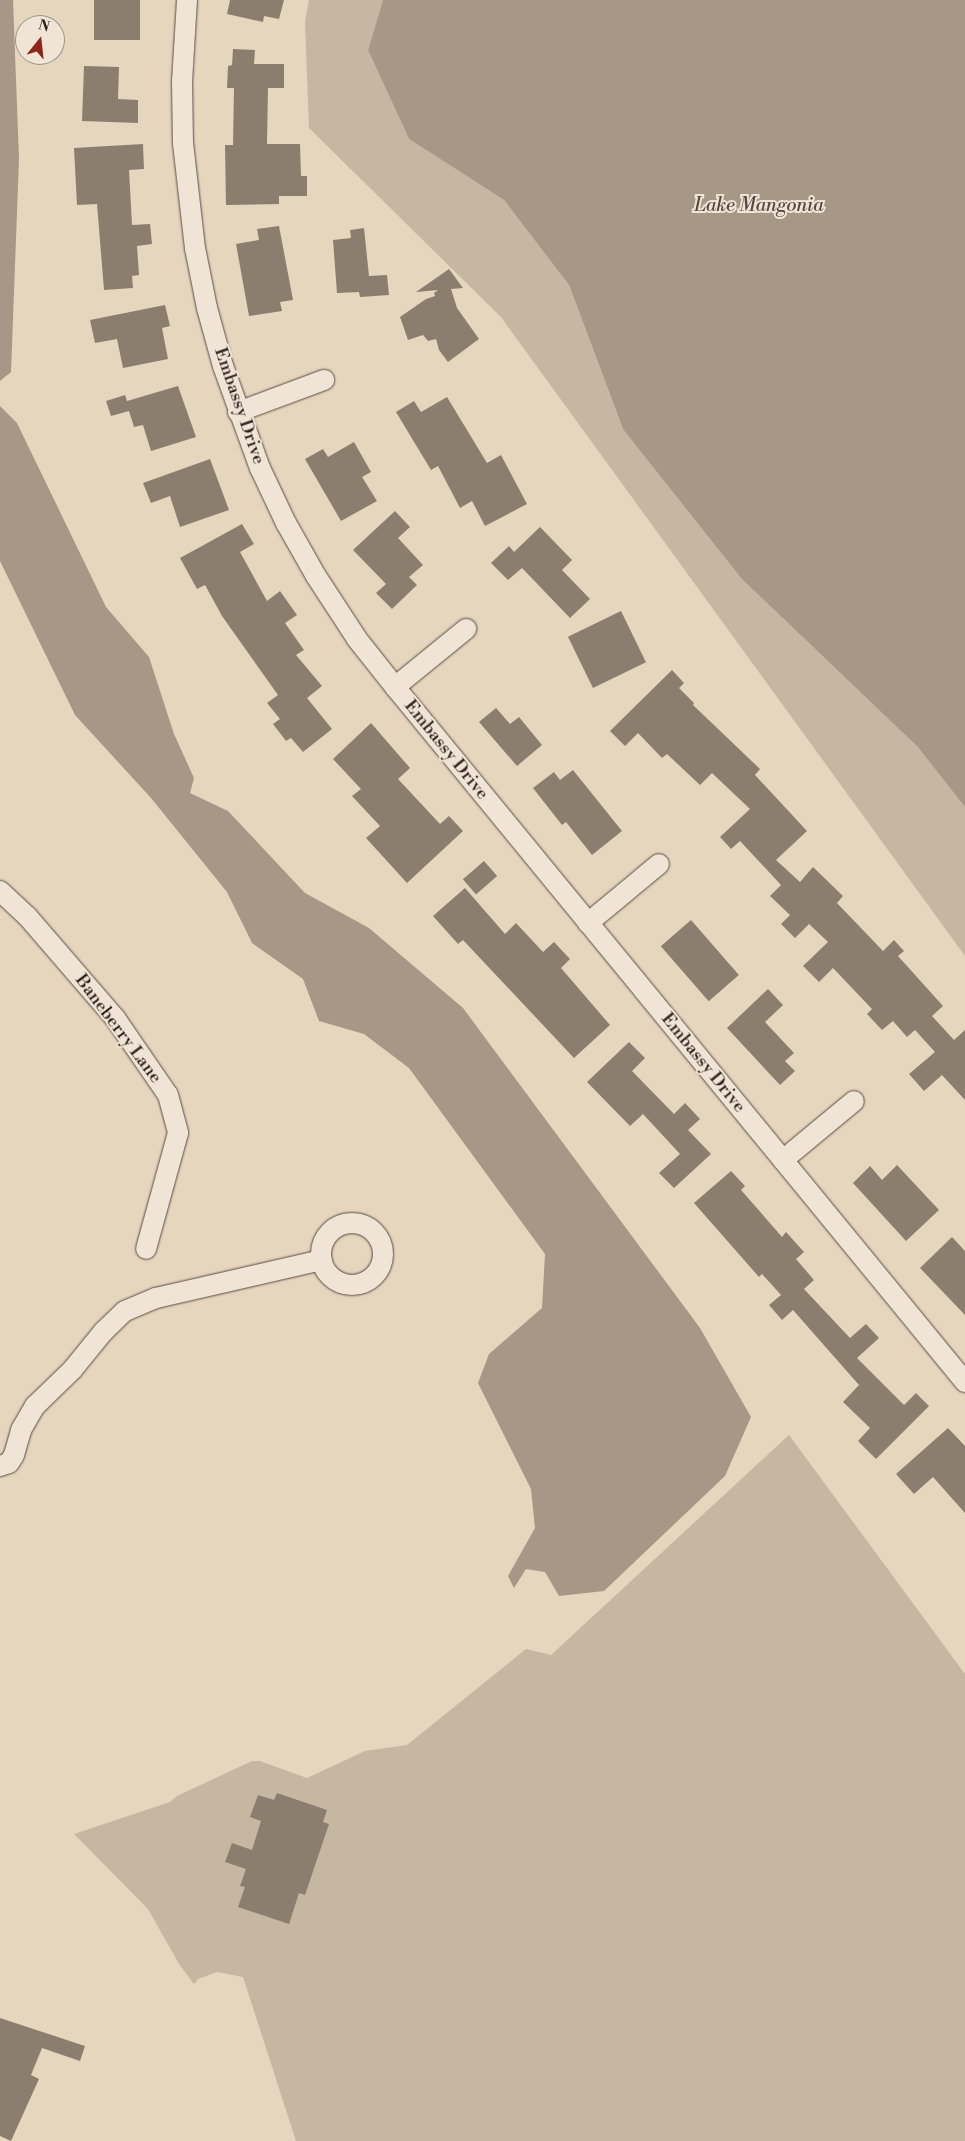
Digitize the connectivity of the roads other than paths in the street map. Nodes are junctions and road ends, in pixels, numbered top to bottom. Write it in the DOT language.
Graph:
graph roads {
  1 [pos="187,0"];
  2 [pos="324,380"];
  3 [pos="238,412"];
  4 [pos="466,629"];
  5 [pos="394,688"];
  6 [pos="659,864"];
  7 [pos="0,891"];
  8 [pos="588,923"];
  9 [pos="854,1101"];
  10 [pos="783,1160"];
  11 [pos="146,1249"];
  12 [pos="322,1260"];
  13 [pos="965,1382"];
  14 [pos="0,1466"];
  1 -- 3 [label="street, Embassy Drive"];
  2 -- 3 [label="street"];
  3 -- 5 [label="street, Embassy Drive"];
  4 -- 5 [label="street"];
  5 -- 8 [label="street, Embassy Drive"];
  6 -- 8 [label="street"];
  7 -- 11 [label="street, Baneberry Lane"];
  8 -- 10 [label="street, Embassy Drive"];
  9 -- 10 [label="street"];
  10 -- 13 [label="street, Embassy Drive"];
  12 -- 14 [label="street"];
}
